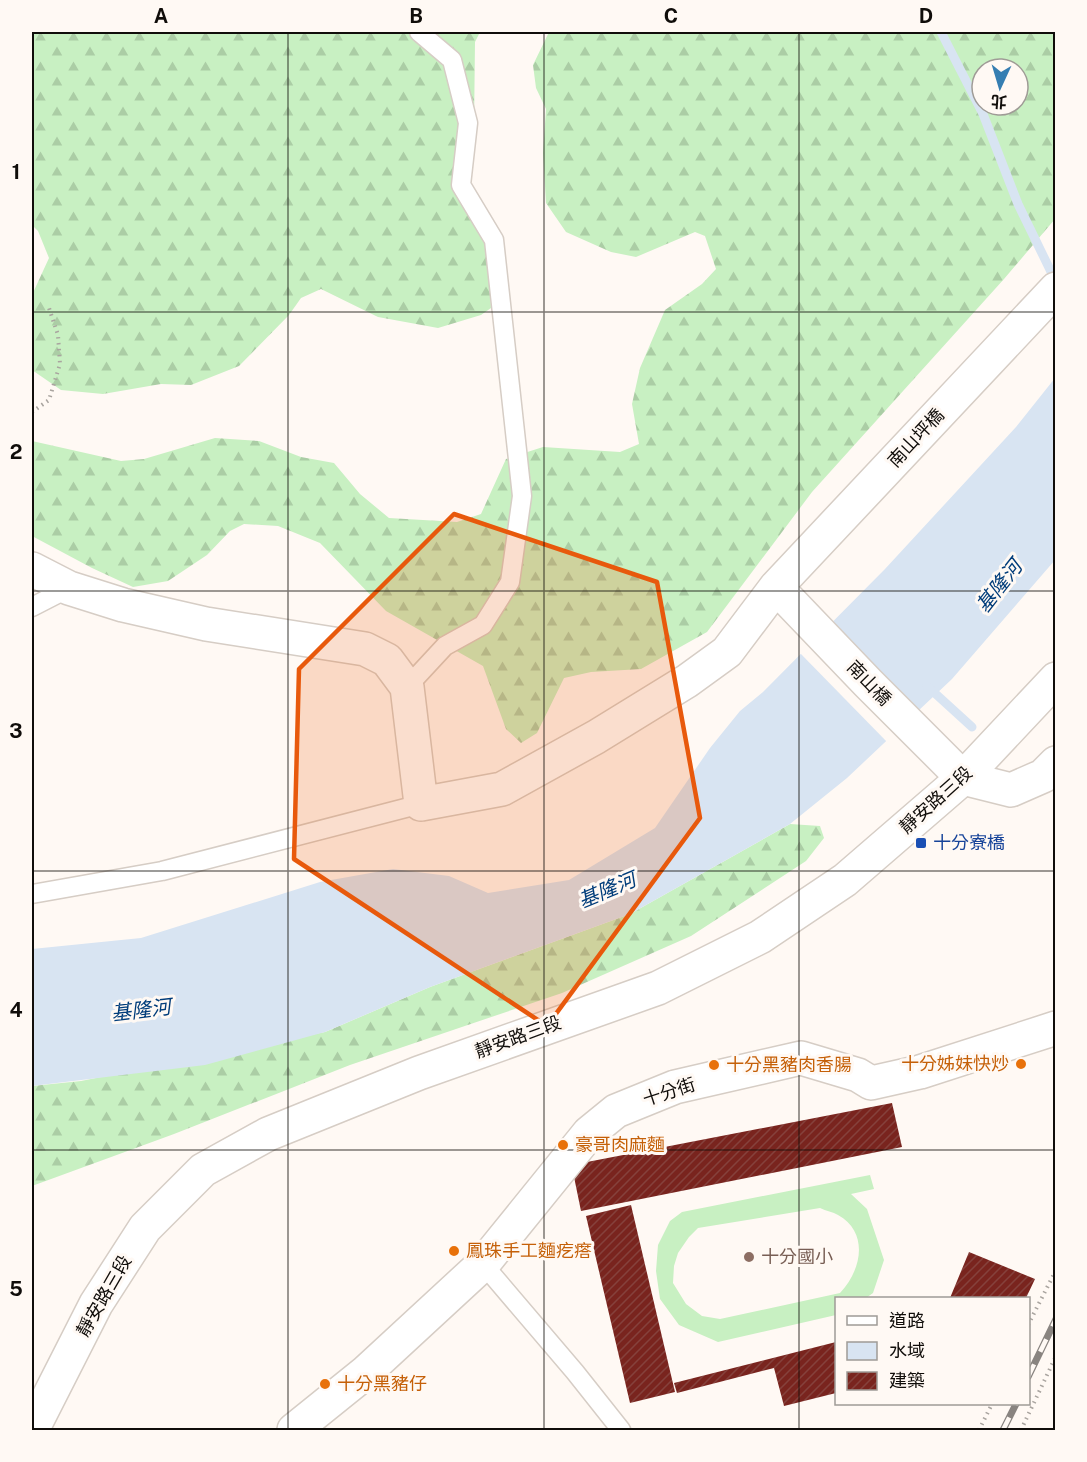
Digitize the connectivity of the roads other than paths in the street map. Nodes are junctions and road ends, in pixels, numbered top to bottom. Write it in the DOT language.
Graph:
graph roads {
  1 [pos="419,32"];
  2 [pos="1056,289"];
  3 [pos="32,569"];
  4 [pos="776,587"];
  5 [pos="69,588"];
  6 [pos="32,607"];
  7 [pos="1056,679"];
  8 [pos="407,687"];
  9 [pos="1056,763"];
  10 [pos="963,778"];
  11 [pos="421,804"];
  12 [pos="32,894"];
  13 [pos="1056,1028"];
  14 [pos="483,1264"];
  15 [pos="32,1430"];
  16 [pos="294,1431"];
  17 [pos="621,1431"];
  1 -- 8 [label="lane"];
  2 -- 4 [label="street, 南山坪橋"];
  3 -- 5 [label="street"];
  4 -- 10 [label="street, 南山橋"];
  4 -- 11 [label="street, 南山坪橋"];
  5 -- 6 [label="lane"];
  5 -- 8 [label="street"];
  7 -- 10 [label="street, 靜安路三段"];
  8 -- 11 [label="street"];
  9 -- 10 [label="street"];
  10 -- 15 [label="street, 靜安路三段"];
  11 -- 12 [label="lane"];
  13 -- 14 [label="street, 十分街"];
  14 -- 16 [label="street, 十分街"];
  14 -- 17 [label="lane"];
}
